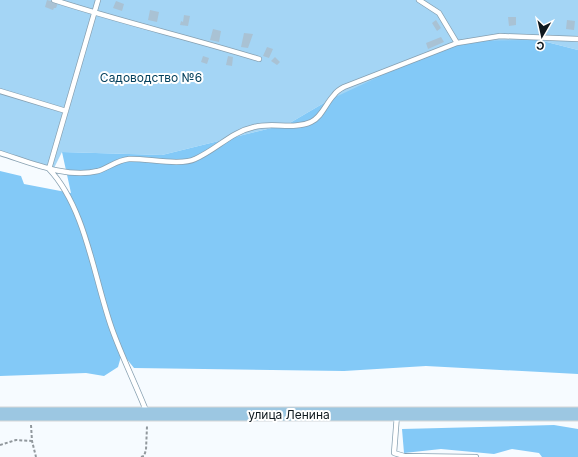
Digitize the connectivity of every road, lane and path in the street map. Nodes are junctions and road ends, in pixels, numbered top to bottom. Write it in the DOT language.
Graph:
graph roads {
  1 [pos="54,0"];
  2 [pos="98,0"];
  3 [pos="419,0"];
  4 [pos="94,13"];
  5 [pos="578,39"];
  6 [pos="457,43"];
  7 [pos="259,59"];
  8 [pos="0,92"];
  9 [pos="66,111"];
  10 [pos="0,153"];
  11 [pos="49,169"];
  12 [pos="397,413"];
  13 [pos="0,414"];
  14 [pos="30,414"];
  15 [pos="148,414"];
  16 [pos="578,414"];
  17 [pos="32,440"];
  18 [pos="0,445"];
  19 [pos="393,455"];
  20 [pos="403,456"];
  21 [pos="36,457"];
  22 [pos="141,457"];
  23 [pos="435,457"];
  24 [pos="469,457"];
  25 [pos="476,457"];
  1 -- 4 [label="lane"];
  2 -- 4 [label="lane"];
  3 -- 6 [label="lane"];
  4 -- 7 [label="lane"];
  4 -- 9 [label="lane"];
  5 -- 6 [label="lane"];
  6 -- 11 [label="lane"];
  8 -- 9 [label="lane"];
  9 -- 11 [label="lane"];
  10 -- 11 [label="lane"];
  11 -- 15 [label="lane"];
  12 -- 15 [label="main road, улица Ленина"];
  12 -- 16 [label="main road, улица Ленина"];
  12 -- 19 [label="lane"];
  13 -- 14 [label="main road, улица Ленина"];
  14 -- 15 [label="main road, улица Ленина"];
  14 -- 17 [label="path"];
  15 -- 22 [label="path"];
  17 -- 18 [label="path"];
  17 -- 21 [label="path"];
  19 -- 20 [label="lane"];
  20 -- 23 [label="lane"];
  23 -- 24 [label="lane"];
  24 -- 25 [label="lane"];
}
